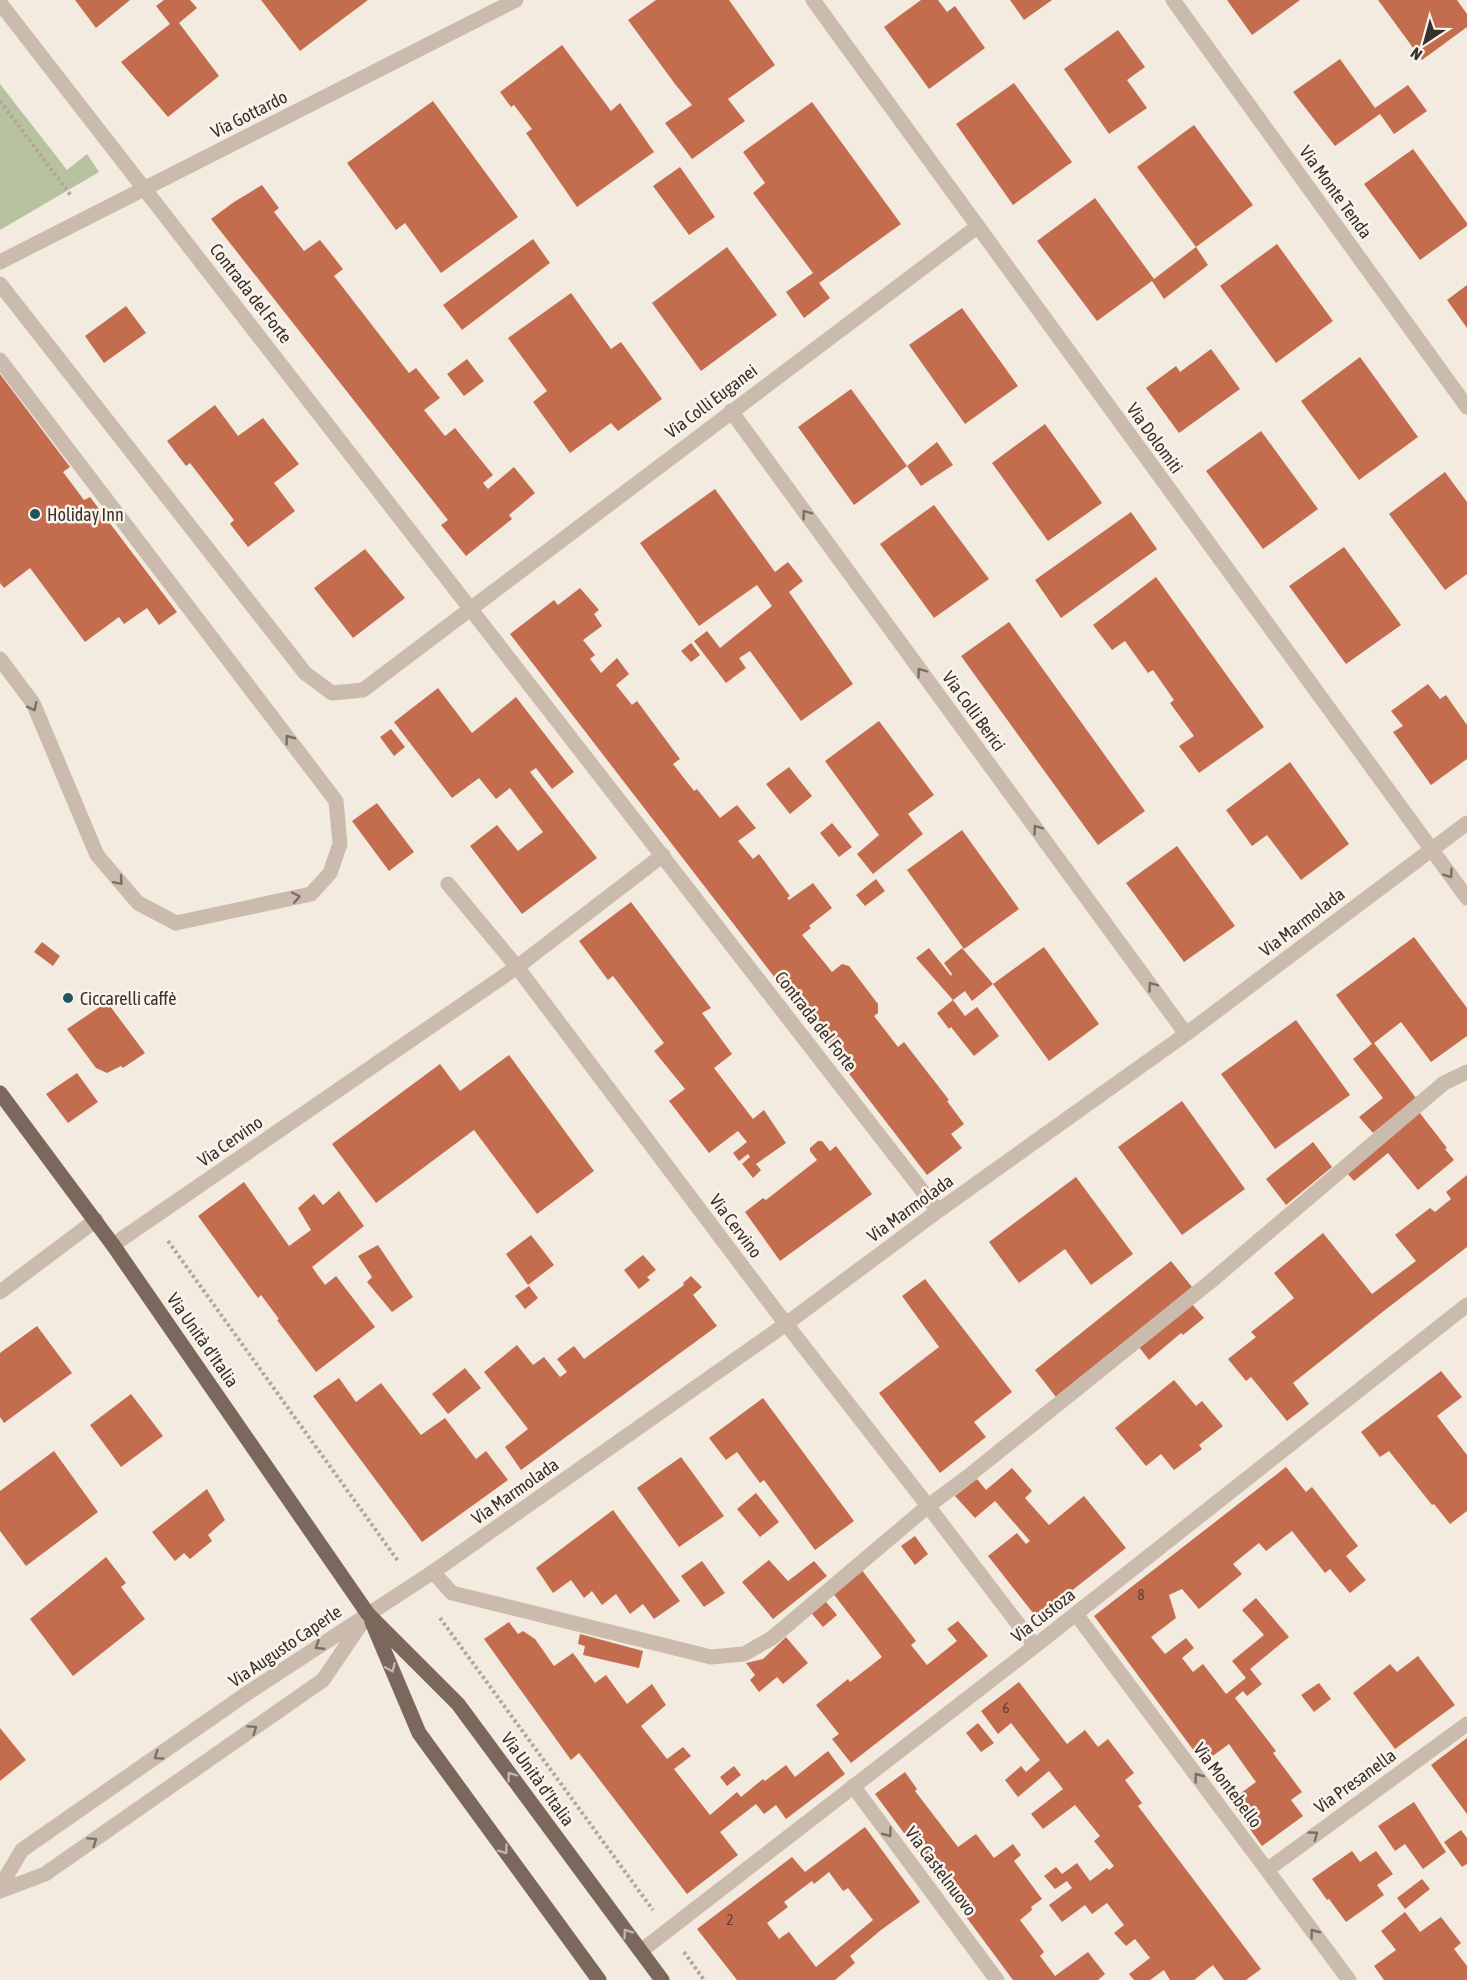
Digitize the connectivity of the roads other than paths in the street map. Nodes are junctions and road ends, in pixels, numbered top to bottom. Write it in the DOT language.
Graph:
graph roads {
  1 [pos="516,0"];
  2 [pos="813,0"];
  3 [pos="1173,0"];
  4 [pos="0,3"];
  5 [pos="145,188"];
  6 [pos="977,227"];
  7 [pos="0,262"];
  8 [pos="0,284"];
  9 [pos="0,360"];
  10 [pos="1467,407"];
  11 [pos="731,411"];
  12 [pos="470,608"];
  13 [pos="0,659"];
  14 [pos="1467,823"];
  15 [pos="1432,849"];
  16 [pos="663,855"];
  17 [pos="448,884"];
  18 [pos="1467,898"];
  19 [pos="517,967"];
  20 [pos="1186,1034"];
  21 [pos="1467,1072"];
  22 [pos="0,1092"];
  23 [pos="938,1211"];
  24 [pos="96,1221"];
  25 [pos="113,1245"];
  26 [pos="0,1292"];
  27 [pos="1467,1305"];
  28 [pos="786,1324"];
  29 [pos="928,1506"];
  30 [pos="433,1572"];
  31 [pos="368,1614"];
  32 [pos="1076,1614"];
  33 [pos="1035,1646"];
  34 [pos="1467,1724"];
  35 [pos="853,1786"];
  36 [pos="1267,1870"];
  37 [pos="0,1889"];
  38 [pos="641,1951"];
  39 [pos="598,1980"];
  40 [pos="662,1980"];
  41 [pos="997,1980"];
  42 [pos="1349,1980"];
  1 -- 5 [label="street, Via Gottardo"];
  2 -- 6 [label="street, Via Dolomiti"];
  3 -- 10 [label="street, Via Monte Tenda"];
  4 -- 5 [label="street, Contrada del Forte"];
  5 -- 7 [label="street, Via Gottardo"];
  5 -- 12 [label="street, Contrada del Forte"];
  6 -- 11 [label="street, Via Colli Euganei"];
  6 -- 15 [label="street, Via Dolomiti"];
  8 -- 12 [label="street"];
  13 -- 9 [label="street, one-way"];
  11 -- 12 [label="street, Via Colli Euganei"];
  20 -- 11 [label="street, Via Colli Berici, one-way"];
  12 -- 16 [label="street, Contrada del Forte"];
  14 -- 15 [label="street, Via Marmolada"];
  15 -- 18 [label="street, Via Dolomiti, one-way"];
  15 -- 20 [label="street, Via Marmolada"];
  16 -- 19 [label="street"];
  16 -- 23 [label="street, Contrada del Forte"];
  17 -- 19 [label="street, Via Cervino"];
  19 -- 25 [label="street, Via Cervino"];
  19 -- 28 [label="street, Via Cervino"];
  20 -- 23 [label="street, Via Marmolada"];
  21 -- 29 [label="street"];
  22 -- 24 [label="main road, Via Unità d'Italia"];
  23 -- 28 [label="street, Via Marmolada"];
  24 -- 25 [label="main road, Via Unità d'Italia"];
  24 -- 26 [label="street"];
  25 -- 31 [label="main road, Via Unità d'Italia"];
  27 -- 32 [label="street, Via Custoza"];
  28 -- 29 [label="street, Via Cervino"];
  28 -- 30 [label="street, Via Marmolada"];
  29 -- 30 [label="street"];
  29 -- 33 [label="street, Via Cervino"];
  30 -- 31 [label="street, Via Marmolada"];
  31 -- 37 [label="street, Via Augusto Caperle, one-way"];
  37 -- 31 [label="street, Via Augusto Caperle, one-way"];
  38 -- 31 [label="main road, Via Unità d'Italia, one-way"];
  31 -- 39 [label="main road, Via Unità d'Italia, one-way"];
  32 -- 33 [label="street, Via Custoza"];
  36 -- 32 [label="street, Via Montebello, one-way"];
  33 -- 35 [label="street, Via Custoza"];
  36 -- 34 [label="street, Via Presanella, one-way"];
  35 -- 38 [label="street, Via Custoza"];
  35 -- 41 [label="street, Via Castelnuovo, one-way"];
  42 -- 36 [label="street, Via Montebello, one-way"];
  38 -- 40 [label="main road, Via Unità d'Italia"];
}
